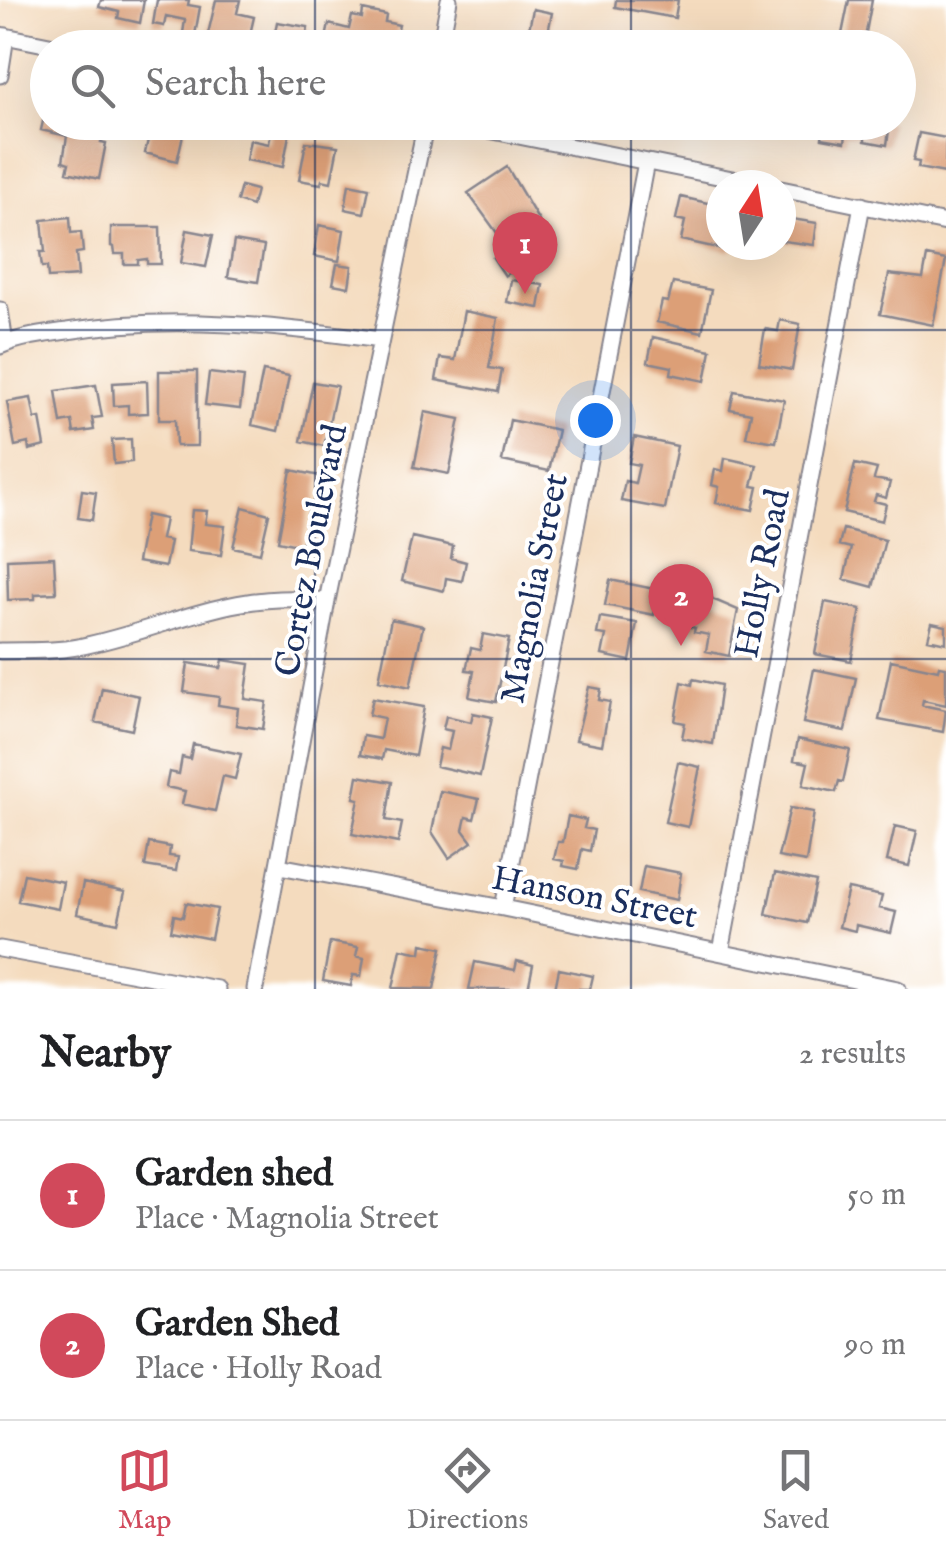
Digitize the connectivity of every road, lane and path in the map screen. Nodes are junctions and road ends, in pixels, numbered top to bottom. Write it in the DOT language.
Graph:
graph roads {
  1 [pos="449,0"];
  2 [pos="443,30"];
  3 [pos="3,36"];
  4 [pos="30,41"];
  5 [pos="0,75"];
  6 [pos="422,140"];
  7 [pos="538,140"];
  8 [pos="646,162"];
  9 [pos="706,174"];
  10 [pos="796,192"];
  11 [pos="862,205"];
  12 [pos="946,223"];
  13 [pos="0,310"];
  14 [pos="380,340"];
  15 [pos="3,344"];
  16 [pos="327,601"];
  17 [pos="0,651"];
  18 [pos="279,866"];
  19 [pos="503,908"];
  20 [pos="0,949"];
  21 [pos="722,952"];
  22 [pos="218,989"];
  23 [pos="255,989"];
  24 [pos="898,989"];
  1 -- 2 [label="street"];
  3 -- 4 [label="street"];
  3 -- 5 [label="street"];
  6 -- 14 [label="street, Cortez Boulevard"];
  7 -- 8 [label="street"];
  8 -- 9 [label="street"];
  8 -- 19 [label="street, Magnolia Street"];
  10 -- 11 [label="street"];
  11 -- 12 [label="street"];
  11 -- 21 [label="street, Holly Road"];
  13 -- 15 [label="street"];
  14 -- 15 [label="street"];
  14 -- 16 [label="street, Cortez Boulevard"];
  16 -- 17 [label="street"];
  16 -- 18 [label="street, Cortez Boulevard"];
  18 -- 19 [label="street, Hanson Street"];
  18 -- 23 [label="street, Cortez Boulevard"];
  19 -- 21 [label="street, Hanson Street"];
  20 -- 22 [label="street"];
  21 -- 24 [label="street, Hanson Street"];
}
